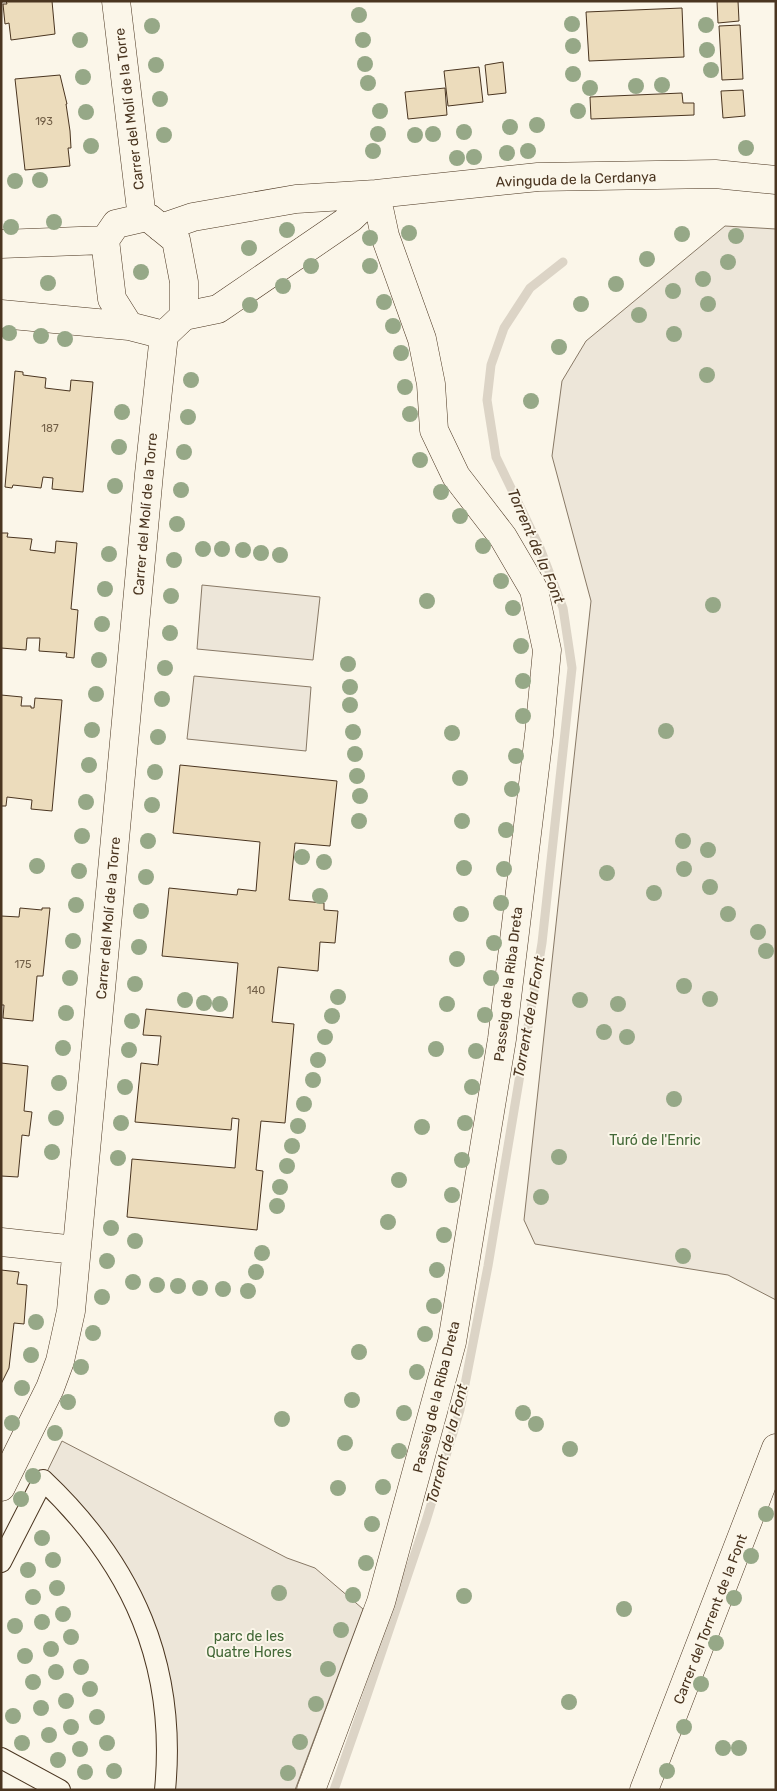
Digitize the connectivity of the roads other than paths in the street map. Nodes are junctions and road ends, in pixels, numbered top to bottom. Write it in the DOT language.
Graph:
graph roads {
  1 [pos="116,1"];
  2 [pos="776,180"];
  3 [pos="376,194"];
  4 [pos="152,223"];
  5 [pos="104,240"];
  6 [pos="1,244"];
  7 [pos="1,314"];
  8 [pos="184,316"];
  9 [pos="129,326"];
  10 [pos="164,335"];
  11 [pos="1,1242"];
  12 [pos="76,1250"];
  13 [pos="776,1448"];
  14 [pos="1,1487"];
  15 [pos="1,1562"];
  16 [pos="1,1758"];
  17 [pos="60,1790"];
  18 [pos="165,1790"];
  19 [pos="311,1790"];
  20 [pos="644,1790"];
  1 -- 4 [label="street, Carrer del Molí de la Torre"];
  2 -- 3 [label="street, Avinguda de la Cerdanya"];
  3 -- 4 [label="street, Avinguda de la Cerdanya"];
  3 -- 8 [label="street"];
  3 -- 19 [label="street, Passeig de la Riba Dreta"];
  4 -- 5 [label="street"];
  4 -- 8 [label="street"];
  5 -- 6 [label="street"];
  5 -- 9 [label="street"];
  7 -- 9 [label="street"];
  8 -- 10 [label="street"];
  9 -- 10 [label="street"];
  10 -- 12 [label="street, Carrer del Molí de la Torre"];
  11 -- 12 [label="street"];
  12 -- 14 [label="street, Carrer del Molí de la Torre"];
  13 -- 20 [label="street, Carrer del Torrent de la Font"];
  15 -- 18 [label="street"];
  16 -- 17 [label="street"];
}
